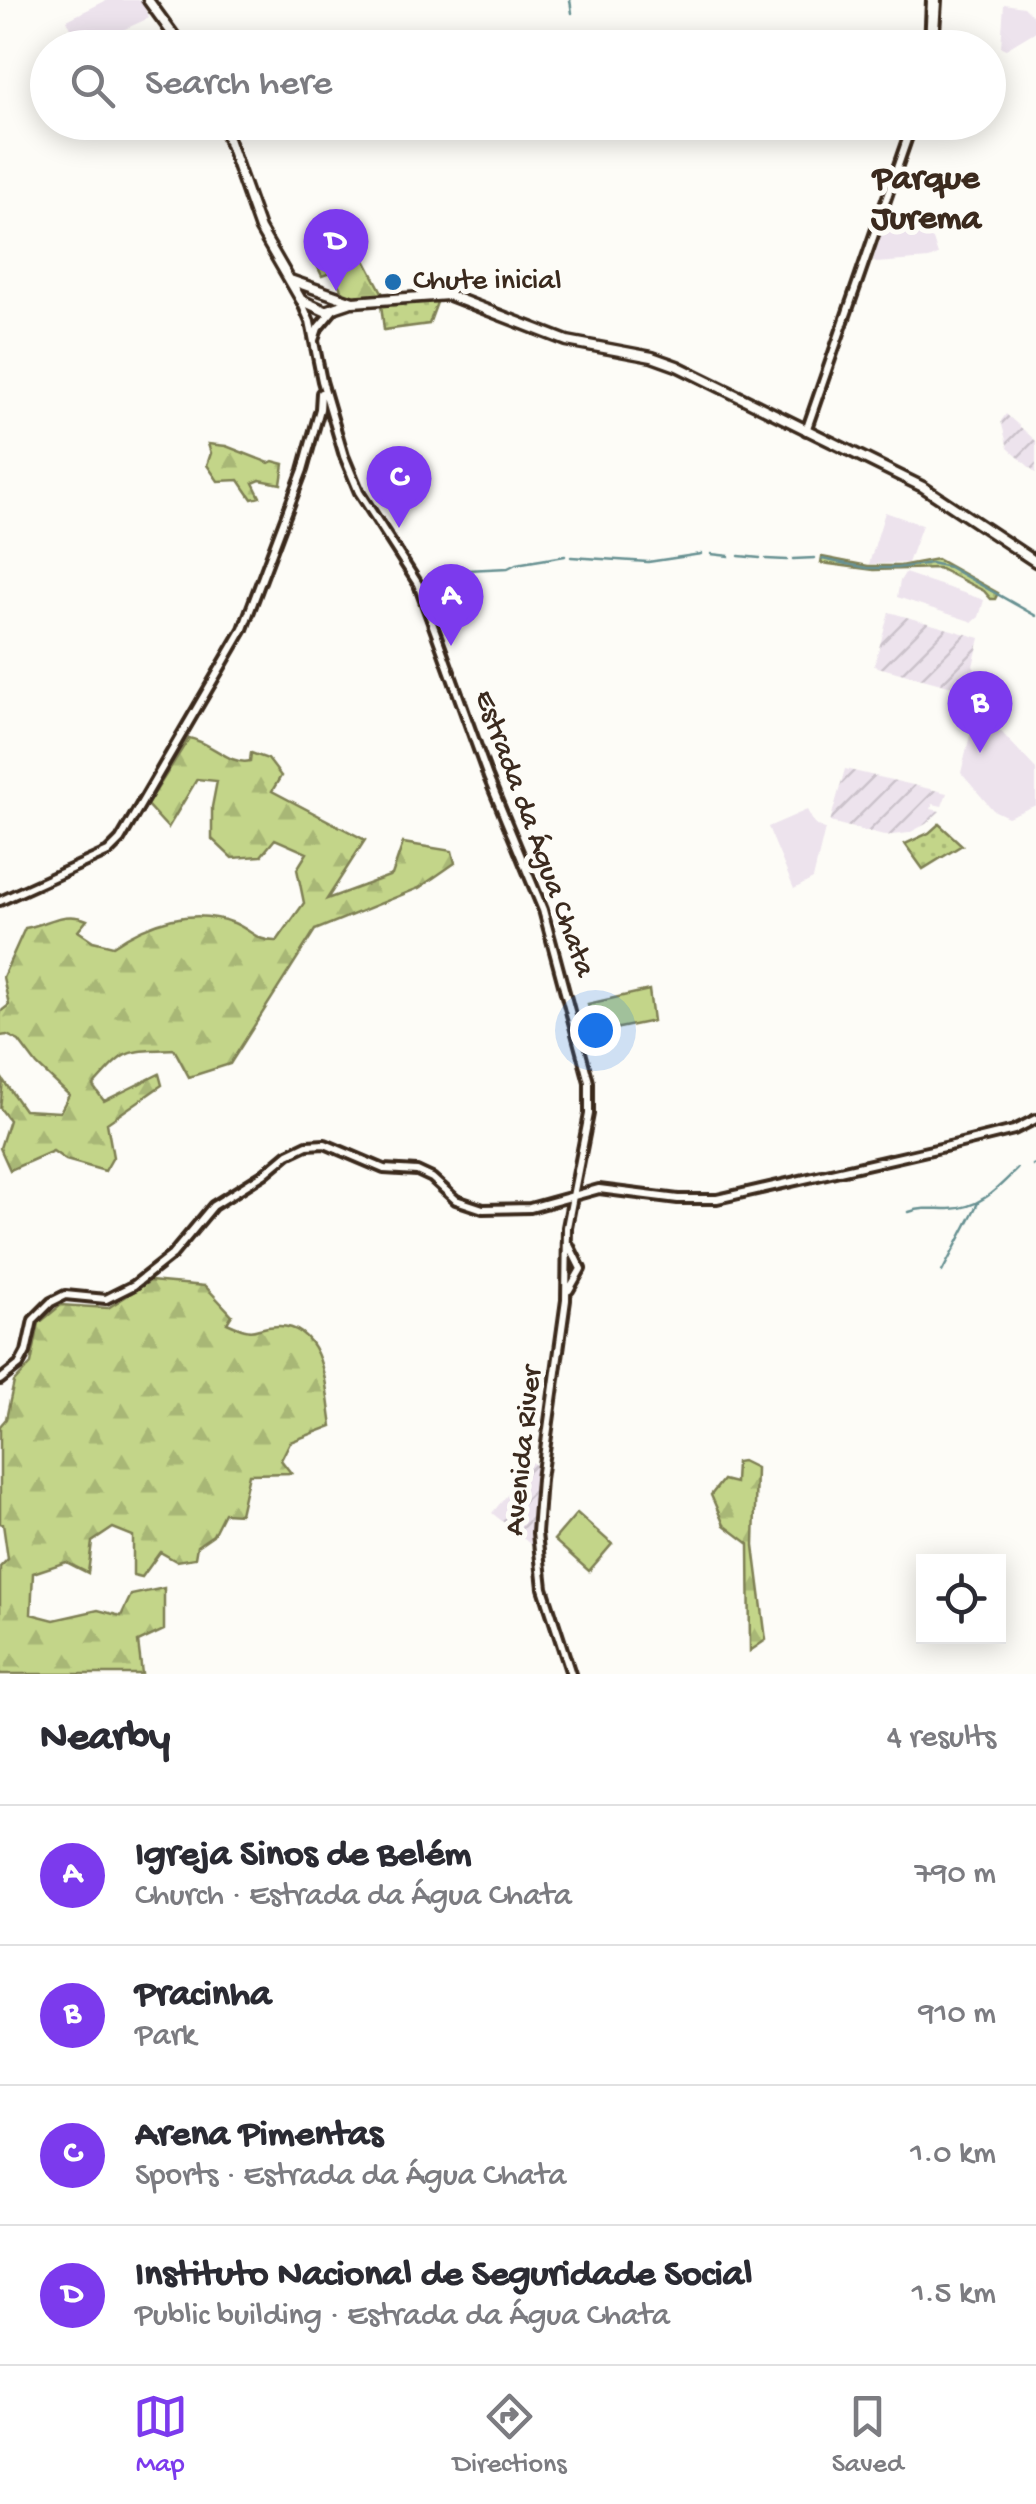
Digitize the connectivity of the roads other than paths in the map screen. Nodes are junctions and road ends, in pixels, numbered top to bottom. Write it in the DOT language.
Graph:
graph roads {
  1 [pos="148,0"];
  2 [pos="934,0"];
  3 [pos="170,30"];
  4 [pos="932,30"];
  5 [pos="228,140"];
  6 [pos="908,140"];
  7 [pos="290,280"];
  8 [pos="307,288"];
  9 [pos="338,298"];
  10 [pos="301,300"];
  11 [pos="353,302"];
  12 [pos="334,309"];
  13 [pos="314,342"];
  14 [pos="322,381"];
  15 [pos="806,430"];
  16 [pos="1036,562"];
  17 [pos="0,900"];
  18 [pos="1036,1120"];
  19 [pos="577,1177"];
  20 [pos="589,1190"];
  21 [pos="574,1195"];
  22 [pos="559,1201"];
  23 [pos="571,1209"];
  24 [pos="568,1244"];
  25 [pos="567,1293"];
  26 [pos="0,1380"];
  27 [pos="570,1673"];
  1 -- 3 [label="main road"];
  2 -- 4 [label="street"];
  5 -- 7 [label="main road"];
  6 -- 15 [label="street"];
  7 -- 8 [label="main road"];
  7 -- 10 [label="main road"];
  8 -- 9 [label="main road"];
  8 -- 10 [label="main road"];
  9 -- 11 [label="main road"];
  9 -- 12 [label="main road"];
  10 -- 12 [label="main road"];
  10 -- 13 [label="street, Estrada da Água Chata"];
  11 -- 12 [label="main road"];
  11 -- 15 [label="main road"];
  12 -- 13 [label="street"];
  13 -- 14 [label="street, Estrada da Água Chata"];
  14 -- 17 [label="street"];
  14 -- 19 [label="street, Estrada da Água Chata"];
  15 -- 16 [label="main road"];
  18 -- 20 [label="street"];
  19 -- 20 [label="street"];
  19 -- 21 [label="street, Estrada da Água Chata"];
  20 -- 21 [label="street"];
  21 -- 22 [label="street"];
  21 -- 23 [label="street, Avenida River"];
  22 -- 23 [label="street"];
  22 -- 26 [label="street"];
  23 -- 24 [label="street, Avenida River"];
  24 -- 25 [label="street, Avenida River"];
  24 -- 25 [label="street, Avenida River"];
  25 -- 27 [label="street, Avenida River"];
}
